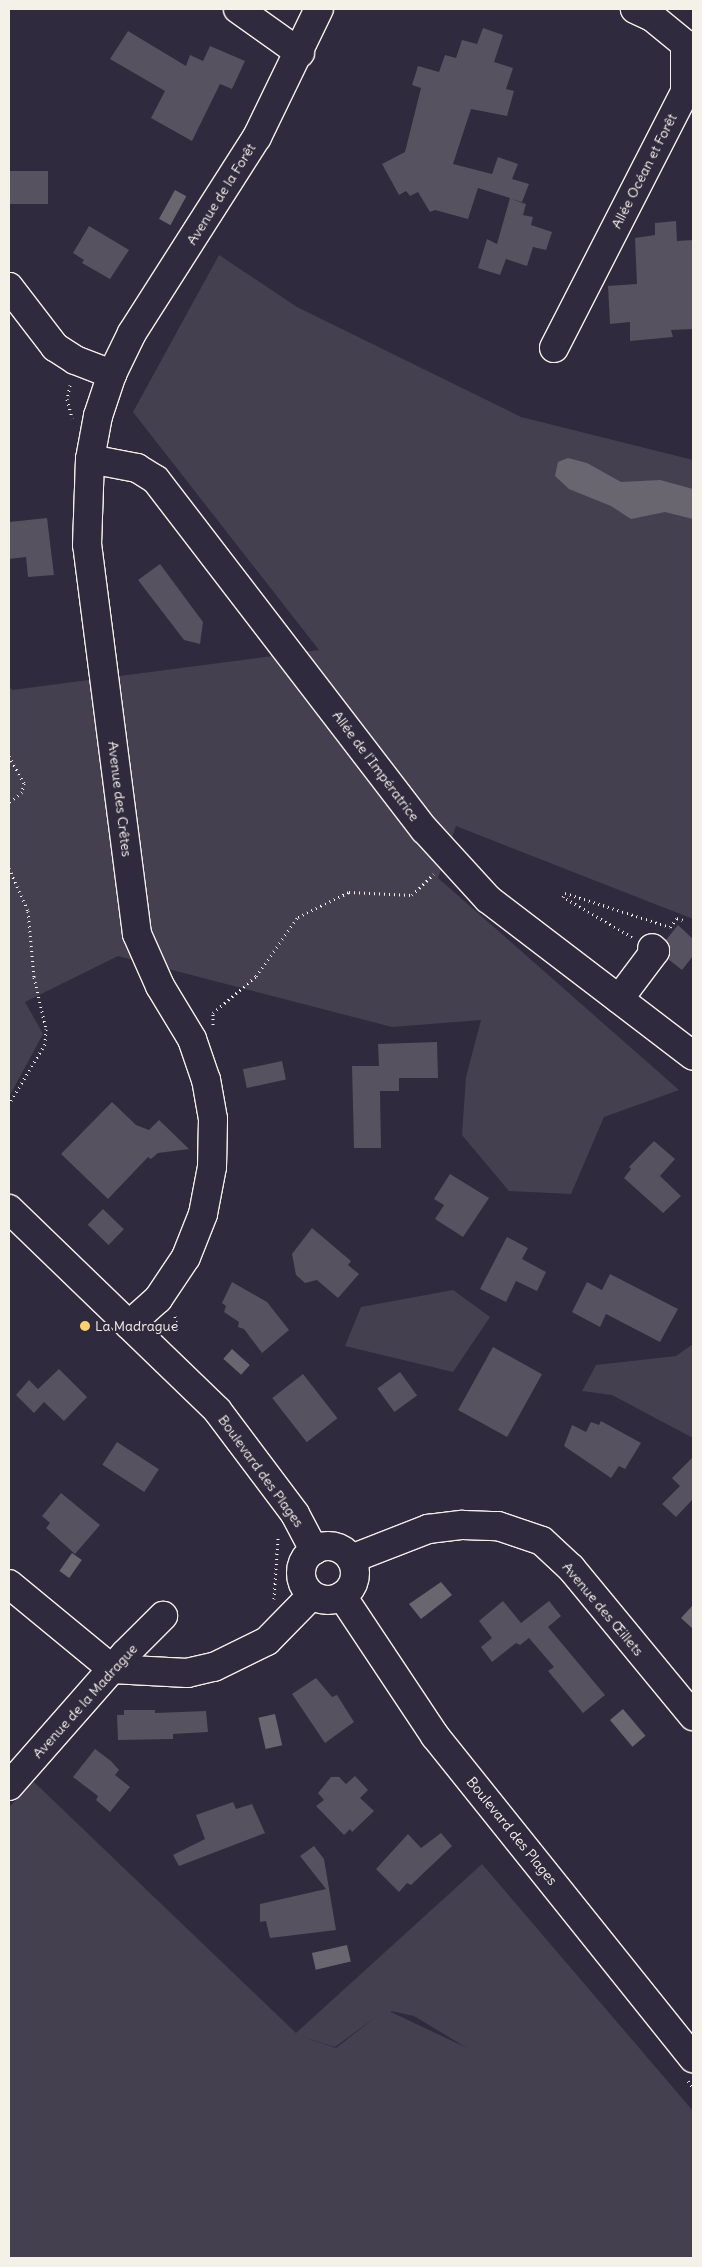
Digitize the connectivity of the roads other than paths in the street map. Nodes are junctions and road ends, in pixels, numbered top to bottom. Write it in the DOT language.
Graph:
graph roads {
  1 [pos="238,9"];
  2 [pos="319,9"];
  3 [pos="635,9"];
  4 [pos="300,53"];
  5 [pos="9,287"];
  6 [pos="554,348"];
  7 [pos="112,374"];
  8 [pos="90,460"];
  9 [pos="652,948"];
  10 [pos="619,998"];
  11 [pos="693,1056"];
  12 [pos="9,1209"];
  13 [pos="129,1325"];
  14 [pos="314,1550"];
  15 [pos="351,1559"];
  16 [pos="9,1584"];
  17 [pos="312,1595"];
  18 [pos="342,1596"];
  19 [pos="163,1616"];
  20 [pos="112,1669"];
  21 [pos="693,1716"];
  22 [pos="9,1786"];
  23 [pos="693,2058"];
  1 -- 4 [label="street"];
  2 -- 4 [label="street, Avenue de la Forêt"];
  3 -- 6 [label="street, Allée Océan et Forêt"];
  4 -- 7 [label="street, Avenue de la Forêt"];
  5 -- 7 [label="street"];
  7 -- 8 [label="street, Avenue des Crêtes"];
  8 -- 10 [label="street, Allée de l'Impératrice"];
  8 -- 13 [label="street, Avenue des Crêtes"];
  9 -- 10 [label="street"];
  10 -- 11 [label="street, Allée de l'Impératrice"];
  12 -- 13 [label="street, Boulevard des Plages"];
  13 -- 14 [label="street, Boulevard des Plages"];
  14 -- 15 [label="street"];
  14 -- 17 [label="street"];
  15 -- 18 [label="street"];
  15 -- 21 [label="street, Avenue des Œillets"];
  16 -- 20 [label="street"];
  17 -- 18 [label="street"];
  17 -- 20 [label="street"];
  18 -- 23 [label="street, Boulevard des Plages"];
  19 -- 20 [label="street, Avenue de la Madrague"];
  20 -- 22 [label="street, Avenue de la Madrague"];
}
